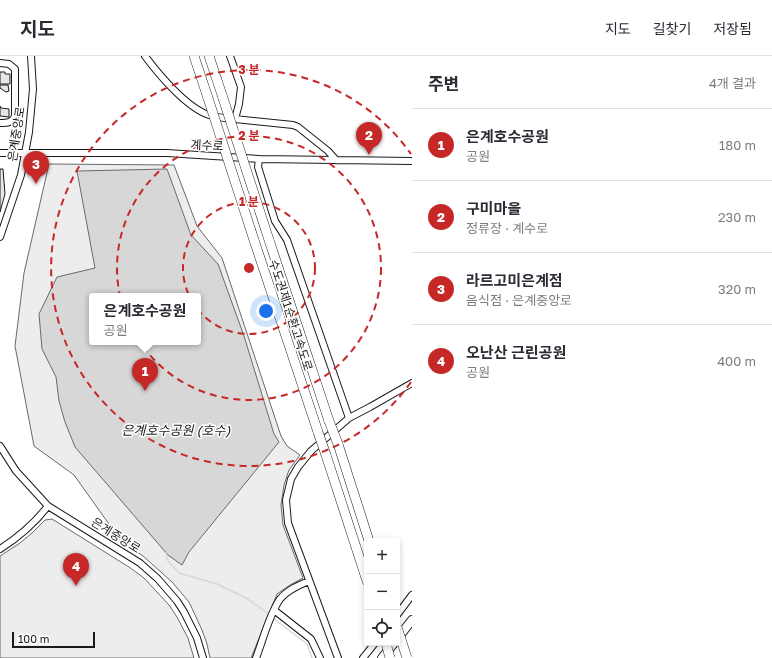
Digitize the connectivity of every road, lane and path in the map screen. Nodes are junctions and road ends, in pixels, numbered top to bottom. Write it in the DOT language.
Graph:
graph roads {
  1 [pos="31,56"];
  2 [pos="145,56"];
  3 [pos="194,56"];
  4 [pos="209,56"];
  5 [pos="230,56"];
  6 [pos="0,63"];
  7 [pos="235,119"];
  8 [pos="0,123"];
  9 [pos="0,153"];
  10 [pos="25,153"];
  11 [pos="259,159"];
  12 [pos="336,160"];
  13 [pos="412,161"];
  14 [pos="1,234"];
  15 [pos="412,383"];
  16 [pos="349,418"];
  17 [pos="0,446"];
  18 [pos="48,506"];
  19 [pos="368,538"];
  20 [pos="0,549"];
  21 [pos="365,574"];
  22 [pos="309,581"];
  23 [pos="412,595"];
  24 [pos="274,611"];
  25 [pos="400,611"];
  26 [pos="412,620"];
  27 [pos="400,635"];
  28 [pos="400,637"];
  29 [pos="372,646"];
  30 [pos="387,646"];
  31 [pos="392,646"];
  32 [pos="412,650"];
  33 [pos="203,658"];
  34 [pos="256,658"];
  35 [pos="320,658"];
  36 [pos="338,658"];
  37 [pos="363,658"];
  38 [pos="382,658"];
  39 [pos="390,658"];
  40 [pos="406,658"];
  1 -- 10 [label="street, 은계중앙로"];
  2 -- 7 [label="street"];
  3 -- 21 [label="highway, 수도권제1순환고속도로, bridge"];
  4 -- 19 [label="highway, 수도권제1순환고속도로, bridge"];
  5 -- 7 [label="street"];
  6 -- 8 [label="street"];
  7 -- 12 [label="street"];
  9 -- 10 [label="street, 계수로"];
  10 -- 11 [label="street, 계수로"];
  10 -- 14 [label="street, 은계중앙로"];
  11 -- 12 [label="street, 계수로"];
  11 -- 16 [label="street"];
  12 -- 13 [label="street, 계수로"];
  15 -- 16 [label="street"];
  16 -- 22 [label="street"];
  17 -- 18 [label="street, 은계중앙로"];
  18 -- 20 [label="street"];
  18 -- 33 [label="street, 은계중앙로"];
  22 -- 24 [label="street"];
  22 -- 36 [label="street"];
  23 -- 25 [label="street"];
  24 -- 34 [label="street"];
  24 -- 35 [label="street"];
  26 -- 27 [label="main road"];
  28 -- 40 [label="highway, bridge"];
  29 -- 37 [label="street"];
  30 -- 39 [label="highway, bridge"];
  31 -- 38 [label="main road"];
  32 -- 40 [label="street"];
}
